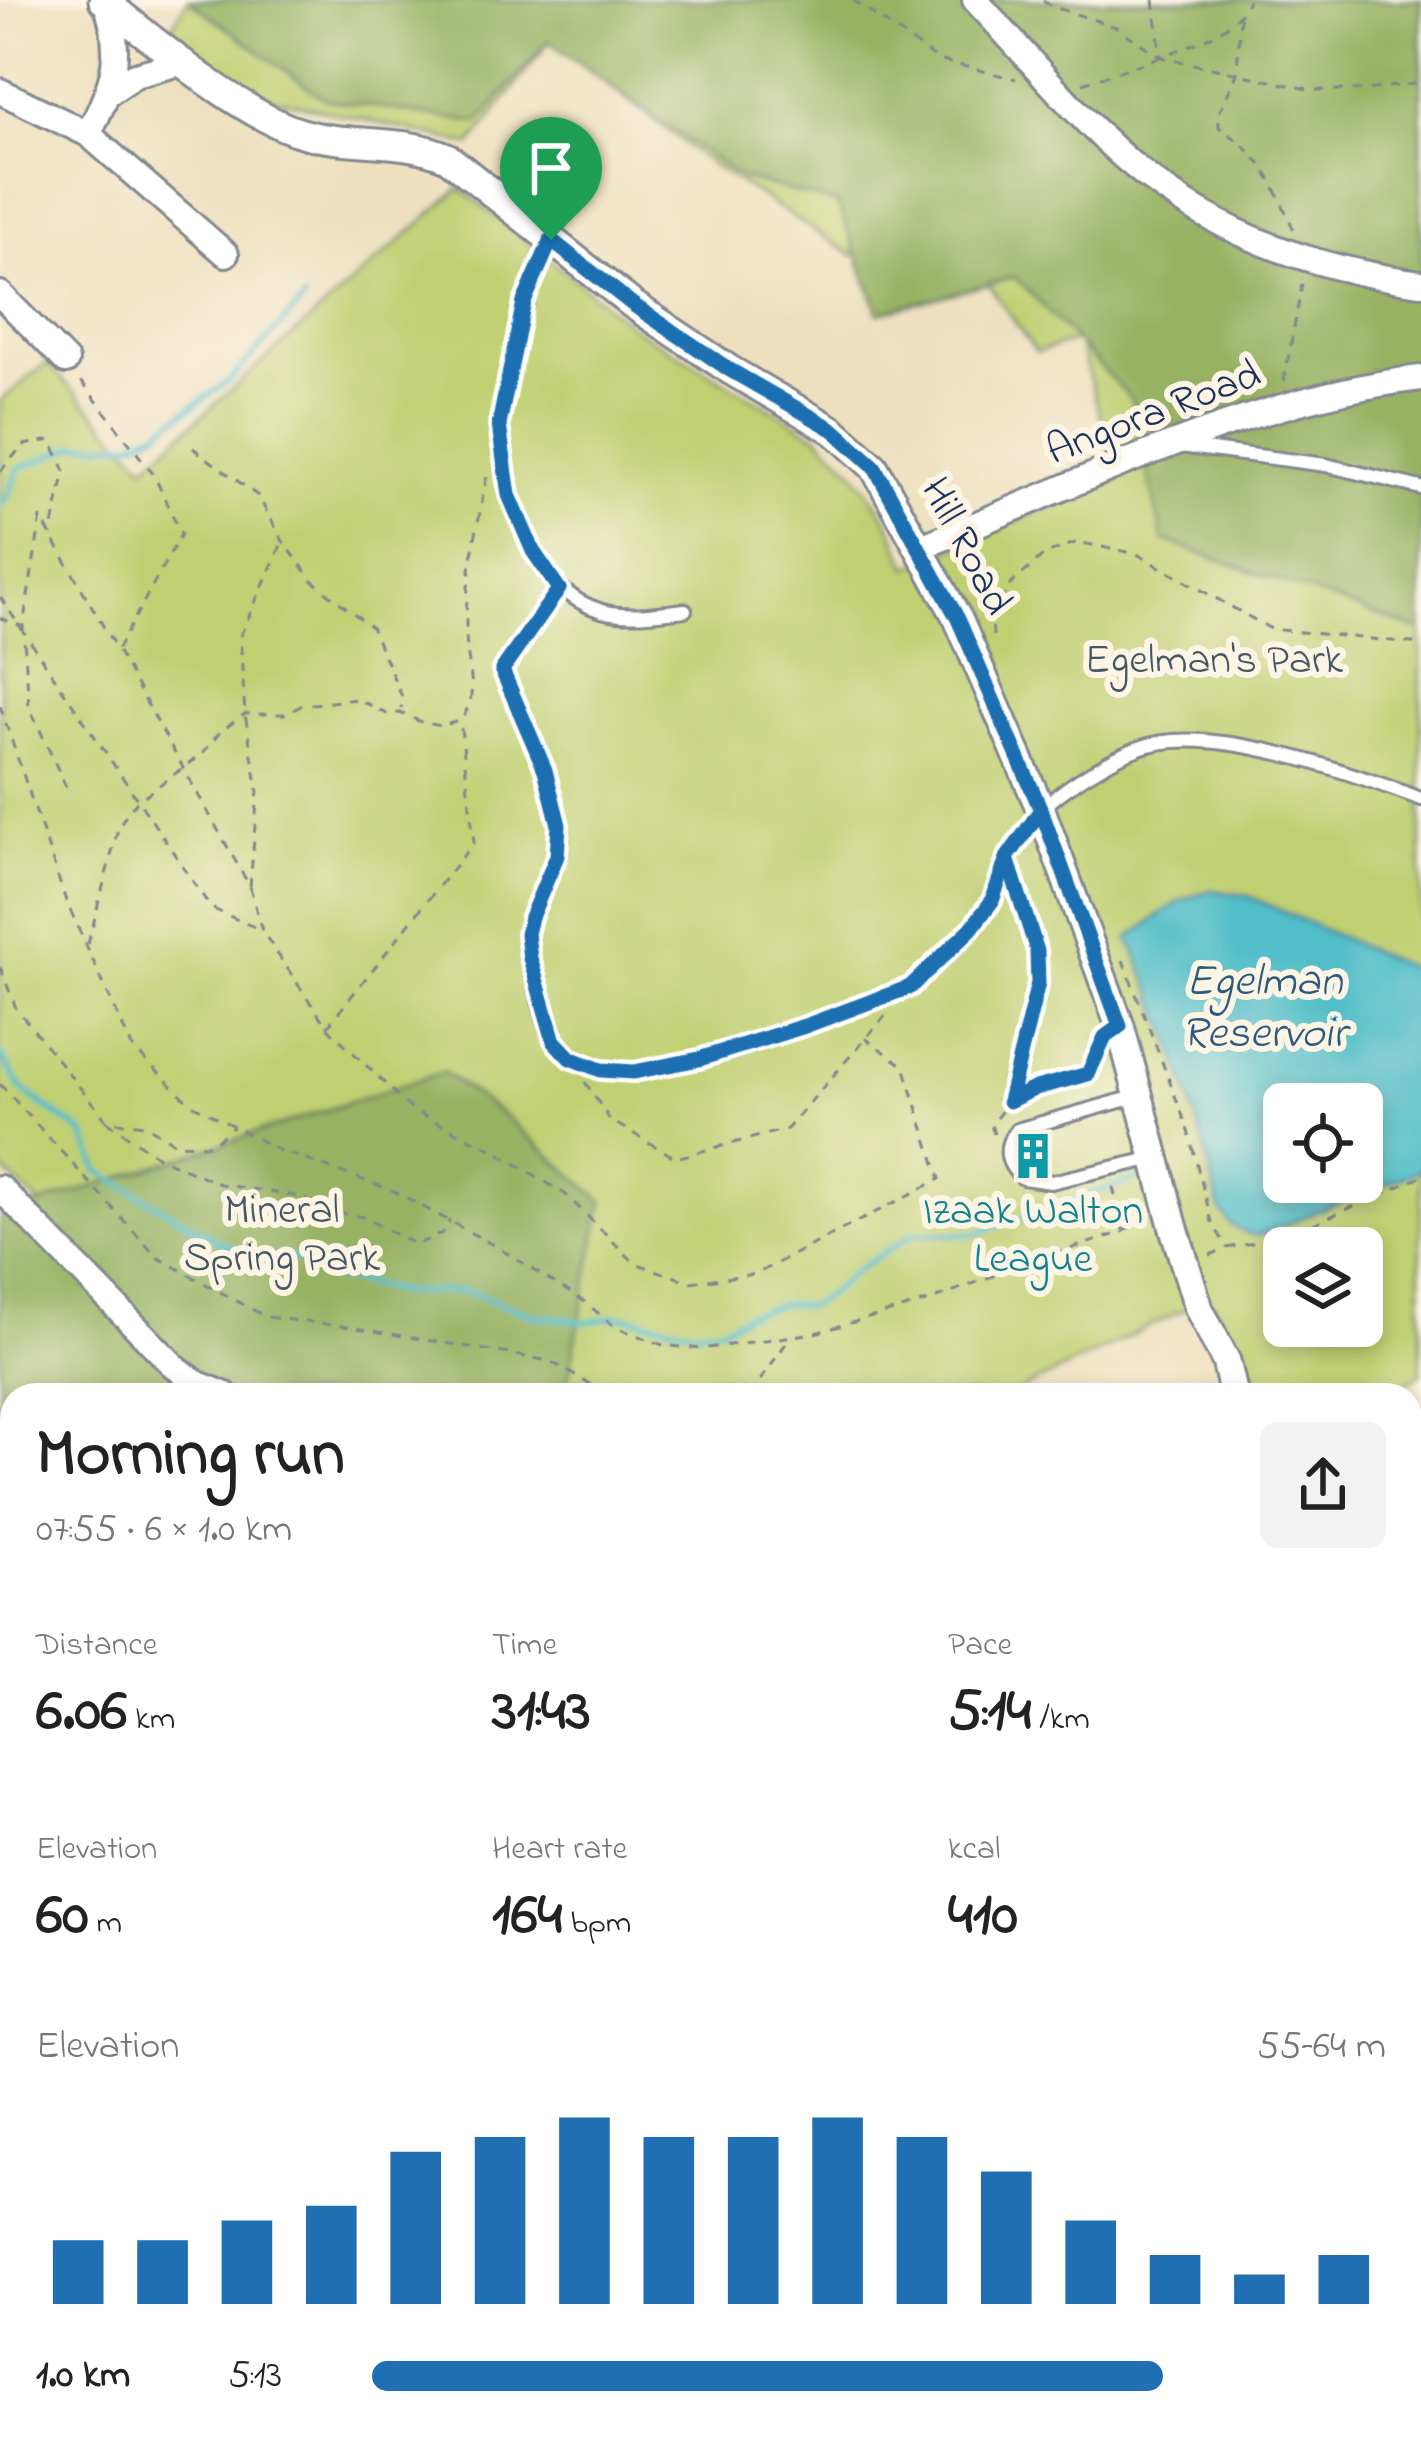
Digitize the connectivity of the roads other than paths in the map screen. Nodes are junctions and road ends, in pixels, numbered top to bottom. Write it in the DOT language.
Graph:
graph roads {
  1 [pos="975,0"];
  2 [pos="105,2"];
  3 [pos="184,62"];
  4 [pos="0,91"];
  5 [pos="110,92"];
  6 [pos="88,134"];
  7 [pos="551,240"];
  8 [pos="226,254"];
  9 [pos="1421,283"];
  10 [pos="0,294"];
  11 [pos="66,361"];
  12 [pos="1421,378"];
  13 [pos="1176,445"];
  14 [pos="1421,488"];
  15 [pos="921,548"];
  16 [pos="559,589"];
  17 [pos="685,610"];
  18 [pos="1421,799"];
  19 [pos="1041,810"];
  20 [pos="1139,1095"];
  21 [pos="1155,1158"];
  22 [pos="0,1188"];
  23 [pos="197,1383"];
  24 [pos="1231,1383"];
  1 -- 9 [label="street"];
  2 -- 3 [label="street, Hill Road"];
  2 -- 5 [label="street"];
  3 -- 5 [label="street"];
  3 -- 7 [label="street, Hill Road"];
  4 -- 6 [label="street"];
  5 -- 6 [label="street"];
  6 -- 8 [label="street"];
  7 -- 15 [label="street, Hill Road"];
  7 -- 16 [label="lane"];
  10 -- 11 [label="street"];
  12 -- 13 [label="street, Angora Road"];
  13 -- 14 [label="lane"];
  13 -- 15 [label="street, Angora Road"];
  15 -- 19 [label="street, Hill Road"];
  16 -- 17 [label="lane"];
  16 -- 19 [label="lane"];
  18 -- 19 [label="lane"];
  19 -- 20 [label="street, Hill Road"];
  20 -- 21 [label="street, Hill Road"];
  20 -- 21 [label="lane"];
  21 -- 24 [label="street, Hill Road"];
  22 -- 23 [label="street"];
}
